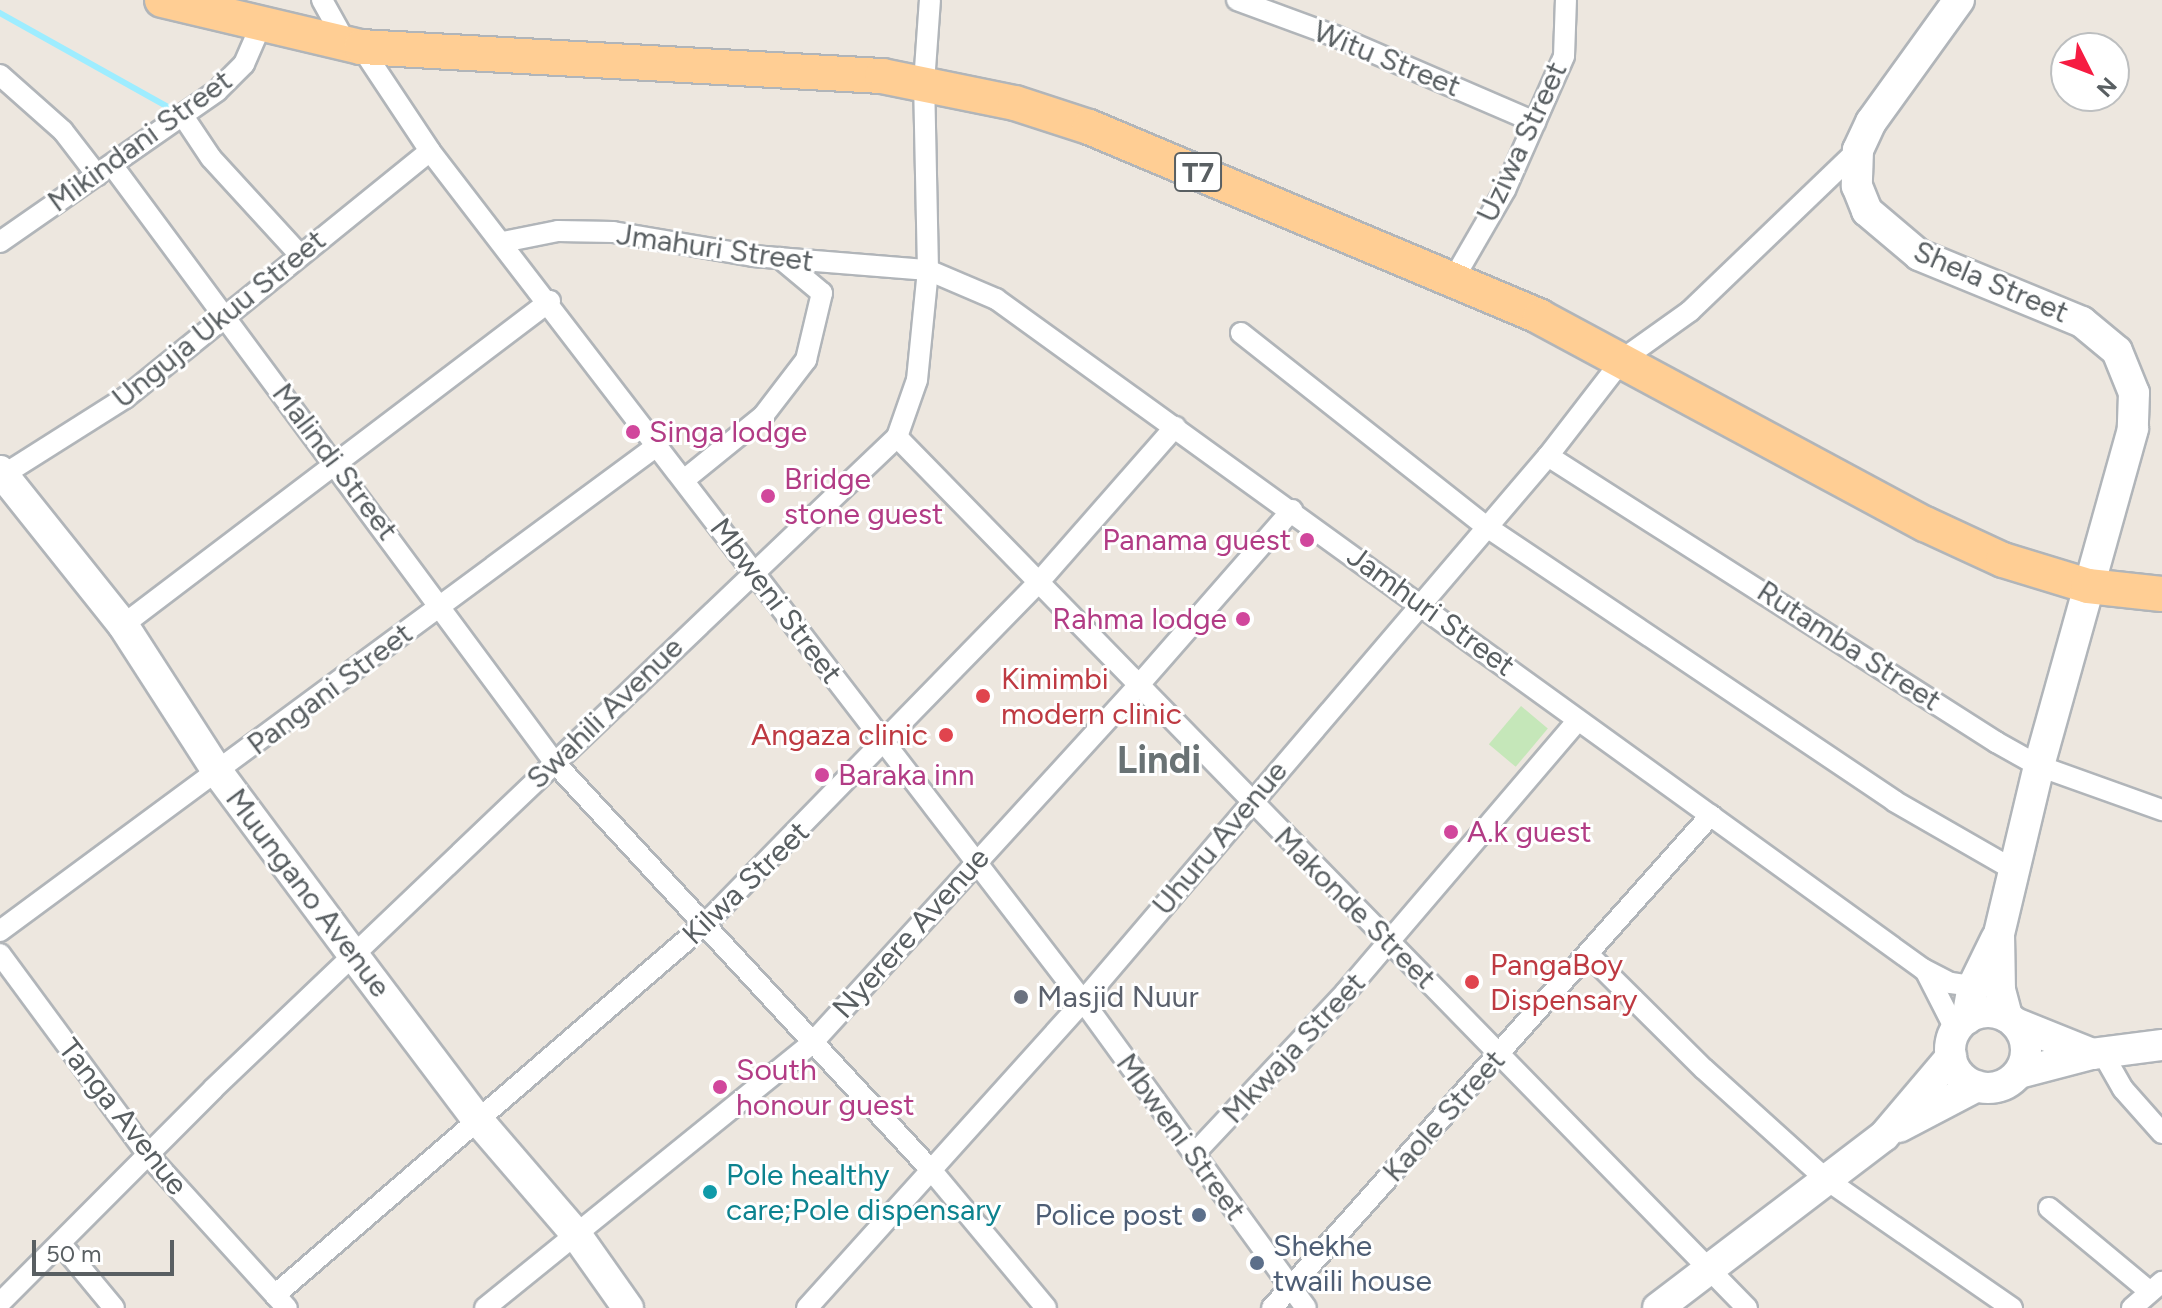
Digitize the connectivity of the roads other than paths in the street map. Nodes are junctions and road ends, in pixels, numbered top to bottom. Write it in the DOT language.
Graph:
graph roads {
  1 [pos="162,0"];
  2 [pos="322,0"];
  3 [pos="930,0"];
  4 [pos="1237,0"];
  5 [pos="1566,0"];
  6 [pos="1959,0"];
  7 [pos="261,25"];
  8 [pos="354,46"];
  9 [pos="0,75"];
  10 [pos="924,83"];
  11 [pos="183,116"];
  12 [pos="1535,122"];
  13 [pos="1858,150"];
  14 [pos="430,151"];
  15 [pos="104,170"];
  16 [pos="0,242"];
  17 [pos="503,242"];
  18 [pos="300,255"];
  19 [pos="780,258"];
  20 [pos="928,270"];
  21 [pos="1454,278"];
  22 [pos="550,301"];
  23 [pos="224,315"];
  24 [pos="1241,333"];
  25 [pos="1623,359"];
  26 [pos="1175,427"];
  27 [pos="897,437"];
  28 [pos="658,445"];
  29 [pos="1548,456"];
  30 [pos="335,461"];
  31 [pos="1,474"];
  32 [pos="684,480"];
  33 [pos="1292,510"];
  34 [pos="1487,527"];
  35 [pos="754,575"];
  36 [pos="1038,583"];
  37 [pos="2088,586"];
  38 [pos="2162,594"];
  39 [pos="1421,602"];
  40 [pos="440,606"];
  41 [pos="123,625"];
  42 [pos="1138,686"];
  43 [pos="1577,721"];
  44 [pos="885,743"];
  45 [pos="554,762"];
  46 [pos="2039,766"];
  47 [pos="219,774"];
  48 [pos="1250,802"];
  49 [pos="2162,810"];
  50 [pos="1711,815"];
  51 [pos="976,860"];
  52 [pos="2014,870"];
  53 [pos="704,925"];
  54 [pos="0,931"];
  55 [pos="1999,934"];
  56 [pos="1390,943"];
  57 [pos="0,954"];
  58 [pos="1588,954"];
  59 [pos="354,956"];
  60 [pos="1923,969"];
  61 [pos="1973,986"];
  62 [pos="1083,1001"];
  63 [pos="2011,1020"];
  64 [pos="1958,1036"];
  65 [pos="813,1042"];
  66 [pos="2162,1045"];
  67 [pos="1499,1054"];
  68 [pos="2097,1054"];
  69 [pos="2019,1073"];
  70 [pos="1977,1086"];
  71 [pos="477,1119"];
  72 [pos="2162,1133"];
  73 [pos="1884,1136"];
  74 [pos="1194,1154"];
  75 [pos="149,1156"];
  76 [pos="932,1171"];
  77 [pos="1827,1180"];
  78 [pos="2049,1208"];
  79 [pos="575,1233"];
  80 [pos="61,1244"];
  81 [pos="1708,1270"];
  82 [pos="2156,1287"];
  83 [pos="1290,1288"];
  84 [pos="281,1301"];
  85 [pos="0,1303"];
  86 [pos="114,1308"];
  87 [pos="485,1308"];
  88 [pos="628,1308"];
  89 [pos="807,1308"];
  90 [pos="1046,1308"];
  91 [pos="1272,1308"];
  92 [pos="1306,1308"];
  93 [pos="1658,1308"];
  94 [pos="1747,1308"];
  95 [pos="2012,1308"];
  96 [pos="2132,1308"];
  1 -- 7 [label="highway, T7"];
  2 -- 8 [label="street, Mbweni Street"];
  3 -- 10 [label="street, Swahili Avenue"];
  4 -- 12 [label="street, Witu Street"];
  5 -- 12 [label="street, Uziwa Street"];
  6 -- 13 [label="main road, Shela Street"];
  7 -- 8 [label="highway, T7"];
  7 -- 11 [label="street, Mikindani Street"];
  8 -- 10 [label="highway, T7"];
  8 -- 14 [label="street, Mbweni Street"];
  9 -- 15 [label="street, Malindi Street"];
  10 -- 20 [label="street, Swahili Avenue"];
  10 -- 21 [label="highway, T7"];
  11 -- 15 [label="street, Mikindani Street"];
  11 -- 18 [label="street"];
  12 -- 21 [label="street, Uziwa Street"];
  13 -- 25 [label="street, Uhuru Avenue"];
  13 -- 37 [label="main road, Shela Street"];
  14 -- 17 [label="street, Mbweni Street"];
  14 -- 18 [label="street, Unguja Ukuu Street"];
  15 -- 16 [label="street, Mikindani Street"];
  15 -- 23 [label="street, Malindi Street"];
  17 -- 19 [label="street, Jmahuri Street"];
  17 -- 22 [label="street, Mbweni Street"];
  18 -- 23 [label="street, Unguja Ukuu Street"];
  19 -- 20 [label="street, Jmahuri Street"];
  19 -- 32 [label="street"];
  20 -- 26 [label="street, Jamhuri Street"];
  20 -- 27 [label="street, Swahili Avenue"];
  21 -- 25 [label="highway, T7"];
  22 -- 28 [label="street, Mbweni Street"];
  22 -- 30 [label="street"];
  23 -- 30 [label="street, Malindi Street"];
  23 -- 31 [label="street, Unguja Ukuu Street"];
  24 -- 34 [label="street"];
  25 -- 29 [label="street, Uhuru Avenue"];
  25 -- 37 [label="highway, T7"];
  26 -- 33 [label="street, Jamhuri Street"];
  26 -- 36 [label="street, Kilwa Street"];
  27 -- 35 [label="street, Swahili Avenue"];
  27 -- 36 [label="street, Makonde Street"];
  28 -- 32 [label="street, Mbweni Street"];
  28 -- 40 [label="street, Pangani Street"];
  29 -- 34 [label="street, Uhuru Avenue"];
  29 -- 46 [label="street, Rutamba Street"];
  30 -- 40 [label="street, Malindi Street"];
  30 -- 41 [label="street"];
  31 -- 41 [label="main road, Muungano Avenue"];
  32 -- 35 [label="street, Mbweni Street"];
  33 -- 39 [label="street, Jamhuri Street"];
  33 -- 42 [label="street, Nyerere Avenue"];
  34 -- 39 [label="street, Uhuru Avenue"];
  34 -- 52 [label="street"];
  35 -- 44 [label="street, Mbweni Street"];
  35 -- 45 [label="street, Swahili Avenue"];
  36 -- 42 [label="street, Makonde Street"];
  36 -- 44 [label="street, Kilwa Street"];
  37 -- 38 [label="highway, T7"];
  37 -- 46 [label="main road, Shela Street"];
  39 -- 43 [label="street, Jamhuri Street"];
  39 -- 48 [label="street, Uhuru Avenue"];
  40 -- 45 [label="street, Malindi Street"];
  40 -- 47 [label="street, Pangani Street"];
  41 -- 47 [label="main road, Muungano Avenue"];
  42 -- 48 [label="street, Makonde Street"];
  42 -- 51 [label="street, Nyerere Avenue"];
  43 -- 50 [label="street, Jamhuri Street"];
  43 -- 56 [label="street, Mkwaja Street"];
  44 -- 51 [label="street, Mbweni Street"];
  44 -- 53 [label="street, Kilwa Street"];
  45 -- 53 [label="street, Malindi Street"];
  45 -- 59 [label="street, Swahili Avenue"];
  46 -- 49 [label="street, Rutamba Street"];
  46 -- 52 [label="main road, Shela Street"];
  47 -- 54 [label="street, Pangani Street"];
  47 -- 59 [label="main road, Muungano Avenue"];
  48 -- 56 [label="street, Makonde Street"];
  48 -- 62 [label="street, Uhuru Avenue"];
  50 -- 58 [label="street, Kaole Street"];
  50 -- 60 [label="street, Jamhuri Street"];
  51 -- 62 [label="street, Mbweni Street"];
  51 -- 65 [label="street, Nyerere Avenue"];
  52 -- 55 [label="main road, Shela Street"];
  53 -- 65 [label="street, Malindi Street"];
  53 -- 71 [label="street, Kilwa Street"];
  55 -- 61 [label="main road"];
  55 -- 63 [label="main road"];
  56 -- 67 [label="street, Makonde Street"];
  56 -- 74 [label="street, Mkwaja Street"];
  57 -- 75 [label="street, Tanga Avenue"];
  58 -- 67 [label="street, Kaole Street"];
  58 -- 77 [label="street"];
  59 -- 71 [label="main road, Muungano Avenue"];
  59 -- 75 [label="street, Swahili Avenue"];
  60 -- 61 [label="street"];
  60 -- 64 [label="street"];
  61 -- 64 [label="main road"];
  62 -- 74 [label="street, Mbweni Street"];
  62 -- 76 [label="street, Uhuru Avenue"];
  63 -- 64 [label="main road"];
  63 -- 68 [label="main road"];
  63 -- 69 [label="main road"];
  64 -- 70 [label="main road"];
  64 -- 73 [label="main road"];
  65 -- 76 [label="street, Malindi Street"];
  65 -- 79 [label="street, Nyerere Avenue"];
  66 -- 68 [label="main road"];
  67 -- 81 [label="street, Makonde Street"];
  67 -- 83 [label="street, Kaole Street"];
  68 -- 69 [label="main road"];
  68 -- 72 [label="street"];
  69 -- 70 [label="main road"];
  70 -- 73 [label="main road"];
  71 -- 79 [label="main road, Muungano Avenue"];
  71 -- 84 [label="street, Kilwa Street"];
  73 -- 77 [label="main road"];
  74 -- 83 [label="street, Mbweni Street"];
  75 -- 80 [label="street, Swahili Avenue"];
  75 -- 84 [label="street, Tanga Avenue"];
  76 -- 89 [label="street, Uhuru Avenue"];
  76 -- 90 [label="street, Malindi Street"];
  77 -- 81 [label="main road"];
  77 -- 95 [label="street"];
  78 -- 82 [label="street"];
  79 -- 87 [label="street, Nyerere Avenue"];
  79 -- 88 [label="main road, Muungano Avenue"];
  80 -- 85 [label="street, Swahili Avenue"];
  80 -- 86 [label="street"];
  81 -- 93 [label="main road"];
  81 -- 94 [label="street, Makonde Street"];
  82 -- 96 [label="street"];
  83 -- 91 [label="street, Kaole Street"];
  83 -- 92 [label="street, Mbweni Street"];
}
